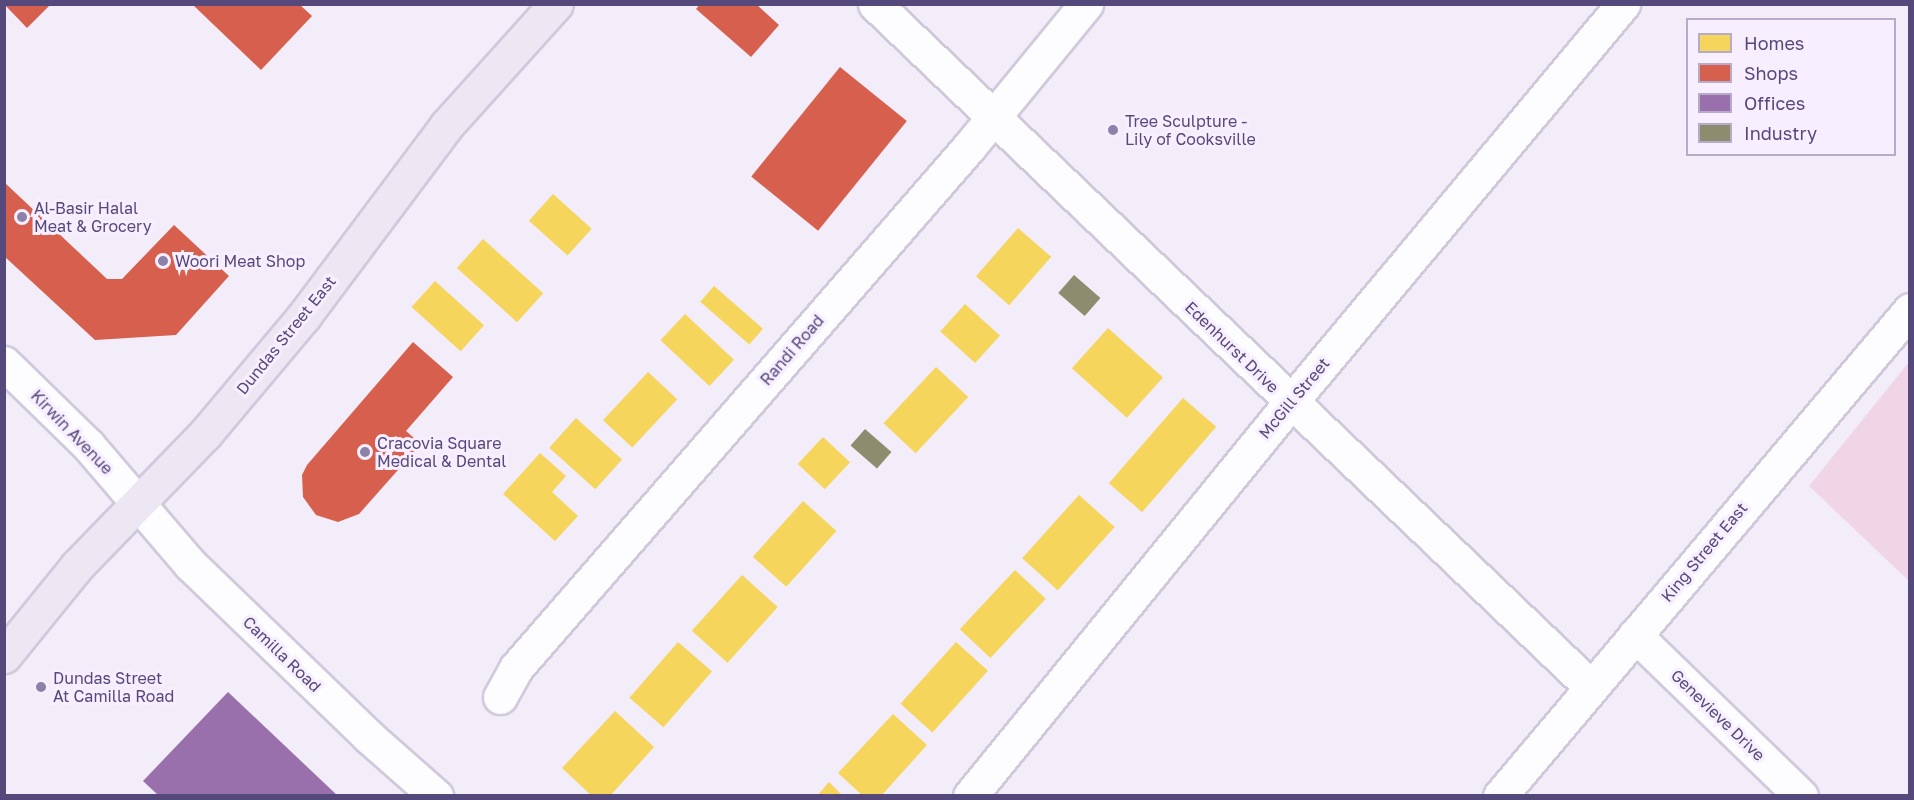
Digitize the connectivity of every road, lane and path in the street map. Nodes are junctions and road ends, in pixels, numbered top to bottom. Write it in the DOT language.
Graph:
graph roads {
  1 [pos="556,4"];
  2 [pos="875,4"];
  3 [pos="1086,4"];
  4 [pos="1623,4"];
  5 [pos="993,115"];
  6 [pos="1910,310"];
  7 [pos="4,363"];
  8 [pos="1290,403"];
  9 [pos="138,503"];
  10 [pos="1635,635"];
  11 [pos="4,656"];
  12 [pos="1591,687"];
  13 [pos="501,697"];
  14 [pos="436,795"];
  15 [pos="970,795"];
  16 [pos="1500,795"];
  17 [pos="1801,795"];
  1 -- 9 [label="main road, Dundas Street East"];
  2 -- 5 [label="street, Edenhurst Drive"];
  3 -- 5 [label="street, Randi Road"];
  4 -- 8 [label="street, McGill Street"];
  5 -- 8 [label="street, Edenhurst Drive"];
  5 -- 13 [label="street, Randi Road"];
  6 -- 10 [label="street, King Street East"];
  7 -- 9 [label="street, Kirwin Avenue"];
  8 -- 12 [label="street, Edenhurst Drive"];
  8 -- 15 [label="street, McGill Street"];
  9 -- 11 [label="main road, Dundas Street East"];
  9 -- 14 [label="street, Camilla Road"];
  10 -- 12 [label="street, King Street East"];
  10 -- 17 [label="street, Genevieve Drive"];
  12 -- 16 [label="street, King Street East"];
}
